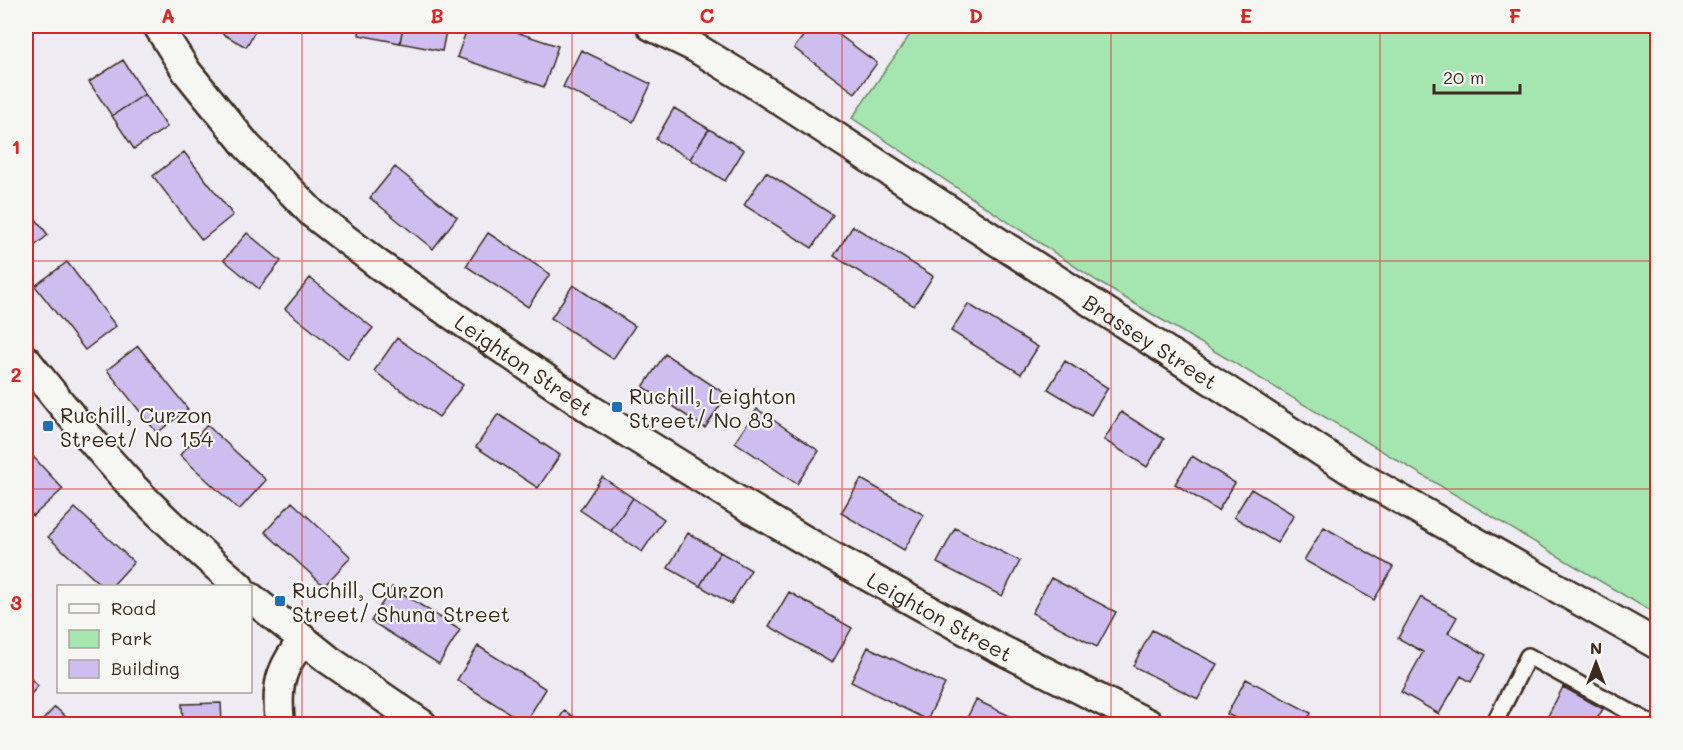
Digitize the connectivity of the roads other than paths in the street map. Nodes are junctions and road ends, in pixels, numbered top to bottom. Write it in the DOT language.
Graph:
graph roads {
  1 [pos="158,26"];
  2 [pos="651,26"];
  3 [pos="26,360"];
  4 [pos="237,585"];
  5 [pos="252,599"];
  6 [pos="303,640"];
  7 [pos="1658,645"];
  8 [pos="280,724"];
  9 [pos="422,724"];
  10 [pos="1149,724"];
  11 [pos="1494,724"];
  12 [pos="1652,724"];
  1 -- 10 [label="street, Leighton Street"];
  2 -- 7 [label="street, Brassey Street"];
  3 -- 4 [label="street"];
  5 -- 6 [label="street"];
  6 -- 8 [label="street"];
  6 -- 9 [label="street"];
  11 -- 12 [label="lane"];
}
